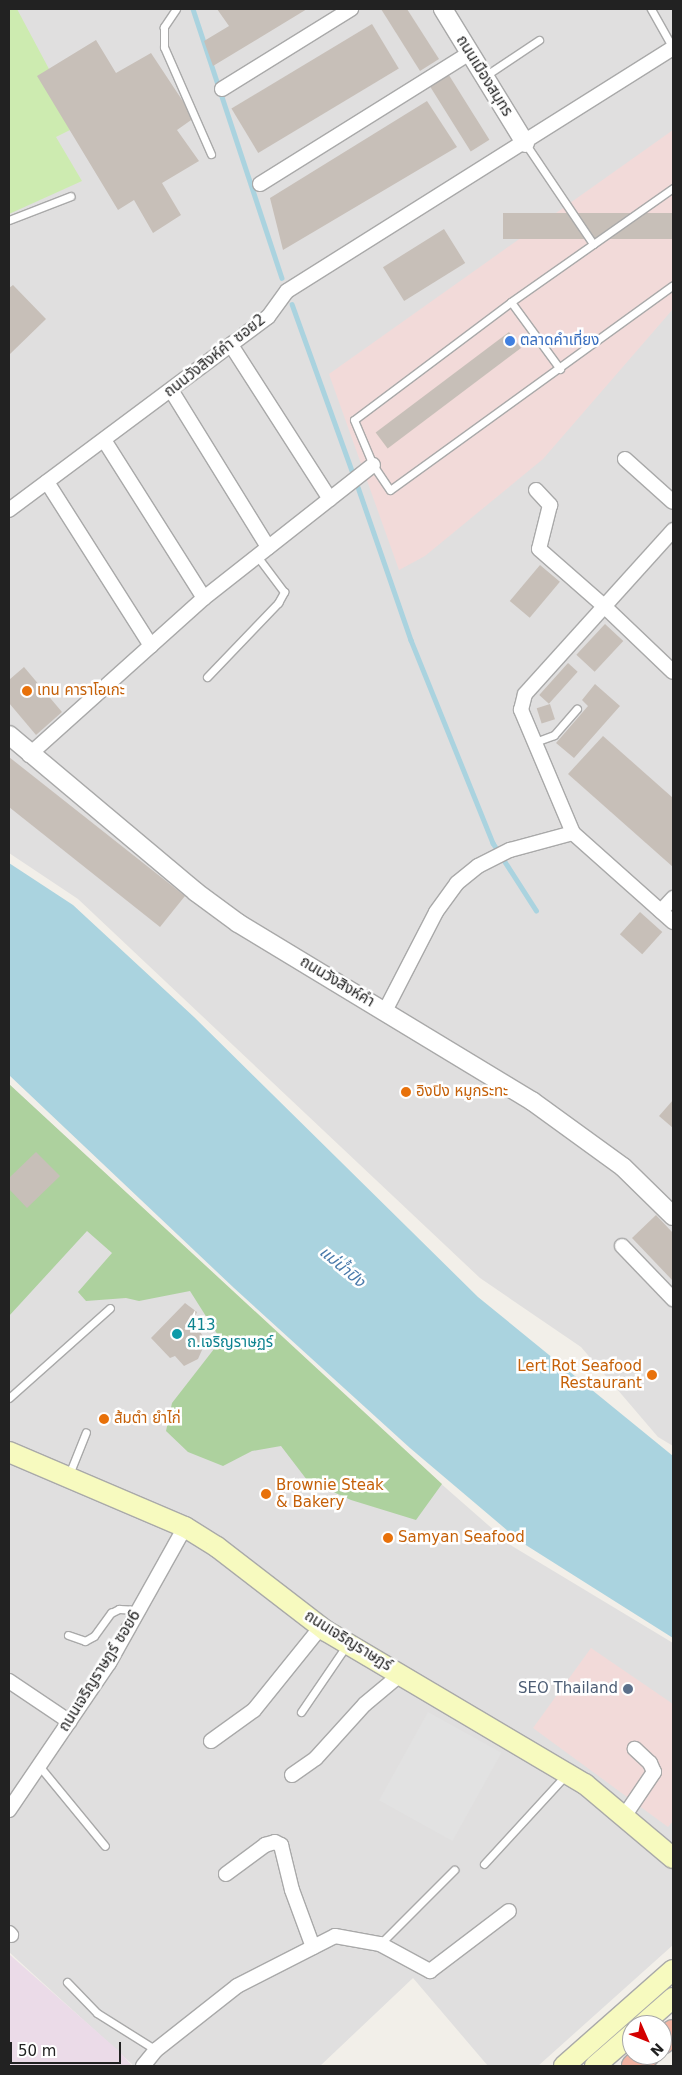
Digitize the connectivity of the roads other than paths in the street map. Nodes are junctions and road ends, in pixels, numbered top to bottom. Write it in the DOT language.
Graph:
graph roads {
  1 [pos="176,9"];
  2 [pos="351,9"];
  3 [pos="443,9"];
  4 [pos="650,9"];
  5 [pos="539,40"];
  6 [pos="673,48"];
  7 [pos="470,53"];
  8 [pos="484,77"];
  9 [pos="222,89"];
  10 [pos="525,143"];
  11 [pos="211,154"];
  12 [pos="260,184"];
  13 [pos="673,188"];
  14 [pos="71,196"];
  15 [pos="9,220"];
  16 [pos="593,244"];
  17 [pos="673,285"];
  18 [pos="511,302"];
  19 [pos="231,345"];
  20 [pos="560,369"];
  21 [pos="171,390"];
  22 [pos="104,440"];
  23 [pos="625,459"];
  24 [pos="373,465"];
  25 [pos="47,482"];
  26 [pos="536,490"];
  27 [pos="330,499"];
  28 [pos="673,502"];
  29 [pos="9,510"];
  30 [pos="673,530"];
  31 [pos="268,547"];
  32 [pos="257,556"];
  33 [pos="204,598"];
  34 [pos="604,606"];
  35 [pos="151,646"];
  36 [pos="673,672"];
  37 [pos="207,677"];
  38 [pos="577,709"];
  39 [pos="9,735"];
  40 [pos="535,742"];
  41 [pos="29,755"];
  42 [pos="573,833"];
  43 [pos="673,898"];
  44 [pos="661,911"];
  45 [pos="673,922"];
  46 [pos="385,1011"];
  47 [pos="673,1216"];
  48 [pos="622,1246"];
  49 [pos="673,1299"];
  50 [pos="110,1308"];
  51 [pos="9,1398"];
  52 [pos="86,1432"];
  53 [pos="9,1452"];
  54 [pos="68,1477"];
  55 [pos="185,1527"];
  56 [pos="138,1610"];
  57 [pos="321,1627"];
  58 [pos="68,1635"];
  59 [pos="348,1643"];
  60 [pos="401,1674"];
  61 [pos="9,1681"];
  62 [pos="301,1712"];
  63 [pos="70,1722"];
  64 [pos="211,1741"];
  65 [pos="634,1749"];
  66 [pos="40,1767"];
  67 [pos="567,1773"];
  68 [pos="292,1775"];
  69 [pos="9,1810"];
  70 [pos="625,1815"];
  71 [pos="105,1846"];
  72 [pos="673,1858"];
  73 [pos="484,1864"];
  74 [pos="454,1870"];
  75 [pos="226,1874"];
  76 [pos="508,1911"];
  77 [pos="380,1944"];
  78 [pos="313,1947"];
  79 [pos="673,1970"];
  80 [pos="66,1982"];
  81 [pos="673,1998"];
  82 [pos="653,2015"];
  83 [pos="622,2043"];
  84 [pos="156,2050"];
  85 [pos="143,2066"];
  86 [pos="564,2066"];
  87 [pos="595,2066"];
  1 -- 11 [label="lane"];
  2 -- 9 [label="street"];
  3 -- 7 [label="street, ถนนเมืองสมุทร"];
  4 -- 6 [label="lane"];
  5 -- 8 [label="lane"];
  6 -- 10 [label="street, ถนนวังสิงห์คำ ซอย2"];
  7 -- 8 [label="street, ถนนเมืองสมุทร"];
  7 -- 12 [label="street"];
  8 -- 10 [label="street, ถนนเมืองสมุทร"];
  10 -- 16 [label="lane"];
  10 -- 19 [label="street, ถนนวังสิงห์คำ ซอย2"];
  13 -- 16 [label="lane"];
  14 -- 15 [label="lane"];
  16 -- 18 [label="lane"];
  17 -- 20 [label="lane"];
  18 -- 20 [label="lane"];
  18 -- 24 [label="lane"];
  19 -- 21 [label="street, ถนนวังสิงห์คำ ซอย2"];
  19 -- 27 [label="street"];
  20 -- 24 [label="lane"];
  21 -- 22 [label="street, ถนนวังสิงห์คำ ซอย2"];
  21 -- 31 [label="street"];
  22 -- 25 [label="street, ถนนวังสิงห์คำ ซอย2"];
  22 -- 33 [label="street"];
  23 -- 28 [label="street"];
  24 -- 27 [label="street"];
  25 -- 29 [label="street, ถนนวังสิงห์คำ ซอย2"];
  25 -- 35 [label="street"];
  26 -- 34 [label="street"];
  27 -- 31 [label="street"];
  30 -- 34 [label="street"];
  31 -- 32 [label="street"];
  32 -- 33 [label="street"];
  32 -- 37 [label="lane"];
  33 -- 35 [label="street"];
  34 -- 36 [label="street"];
  34 -- 40 [label="street"];
  35 -- 41 [label="street"];
  38 -- 40 [label="lane"];
  39 -- 41 [label="street, ถนนวังสิงห์คำ"];
  40 -- 42 [label="street"];
  41 -- 46 [label="street, ถนนวังสิงห์คำ"];
  42 -- 44 [label="street"];
  42 -- 46 [label="street"];
  43 -- 44 [label="street"];
  44 -- 45 [label="street"];
  46 -- 47 [label="street, ถนนวังสิงห์คำ"];
  48 -- 49 [label="street"];
  50 -- 51 [label="lane"];
  52 -- 54 [label="lane"];
  53 -- 54 [label="main road, ถนนเจริญราษฎร์"];
  54 -- 55 [label="main road, ถนนเจริญราษฎร์"];
  55 -- 56 [label="street, ถนนเจริญราษฎร์ ซอย6"];
  55 -- 57 [label="main road, ถนนเจริญราษฎร์"];
  56 -- 58 [label="lane"];
  56 -- 63 [label="street, ถนนเจริญราษฎร์ ซอย6"];
  57 -- 59 [label="main road, ถนนเจริญราษฎร์"];
  57 -- 64 [label="street"];
  59 -- 60 [label="main road, ถนนเจริญราษฎร์"];
  59 -- 62 [label="lane"];
  60 -- 67 [label="main road, ถนนเจริญราษฎร์"];
  60 -- 68 [label="street"];
  61 -- 63 [label="street"];
  63 -- 66 [label="street, ถนนเจริญราษฎร์ ซอย6"];
  65 -- 70 [label="street"];
  66 -- 69 [label="street, ถนนเจริญราษฎร์ ซอย6"];
  66 -- 71 [label="lane"];
  67 -- 70 [label="main road, ถนนเจริญราษฎร์"];
  67 -- 73 [label="lane"];
  70 -- 72 [label="main road, ถนนเจริญราษฎร์"];
  74 -- 77 [label="lane"];
  75 -- 78 [label="street"];
  76 -- 77 [label="street"];
  77 -- 78 [label="street"];
  78 -- 84 [label="street"];
  79 -- 86 [label="main road"];
  80 -- 84 [label="lane"];
  81 -- 82 [label="main road"];
  83 -- 87 [label="main road"];
  84 -- 85 [label="street"];
}
